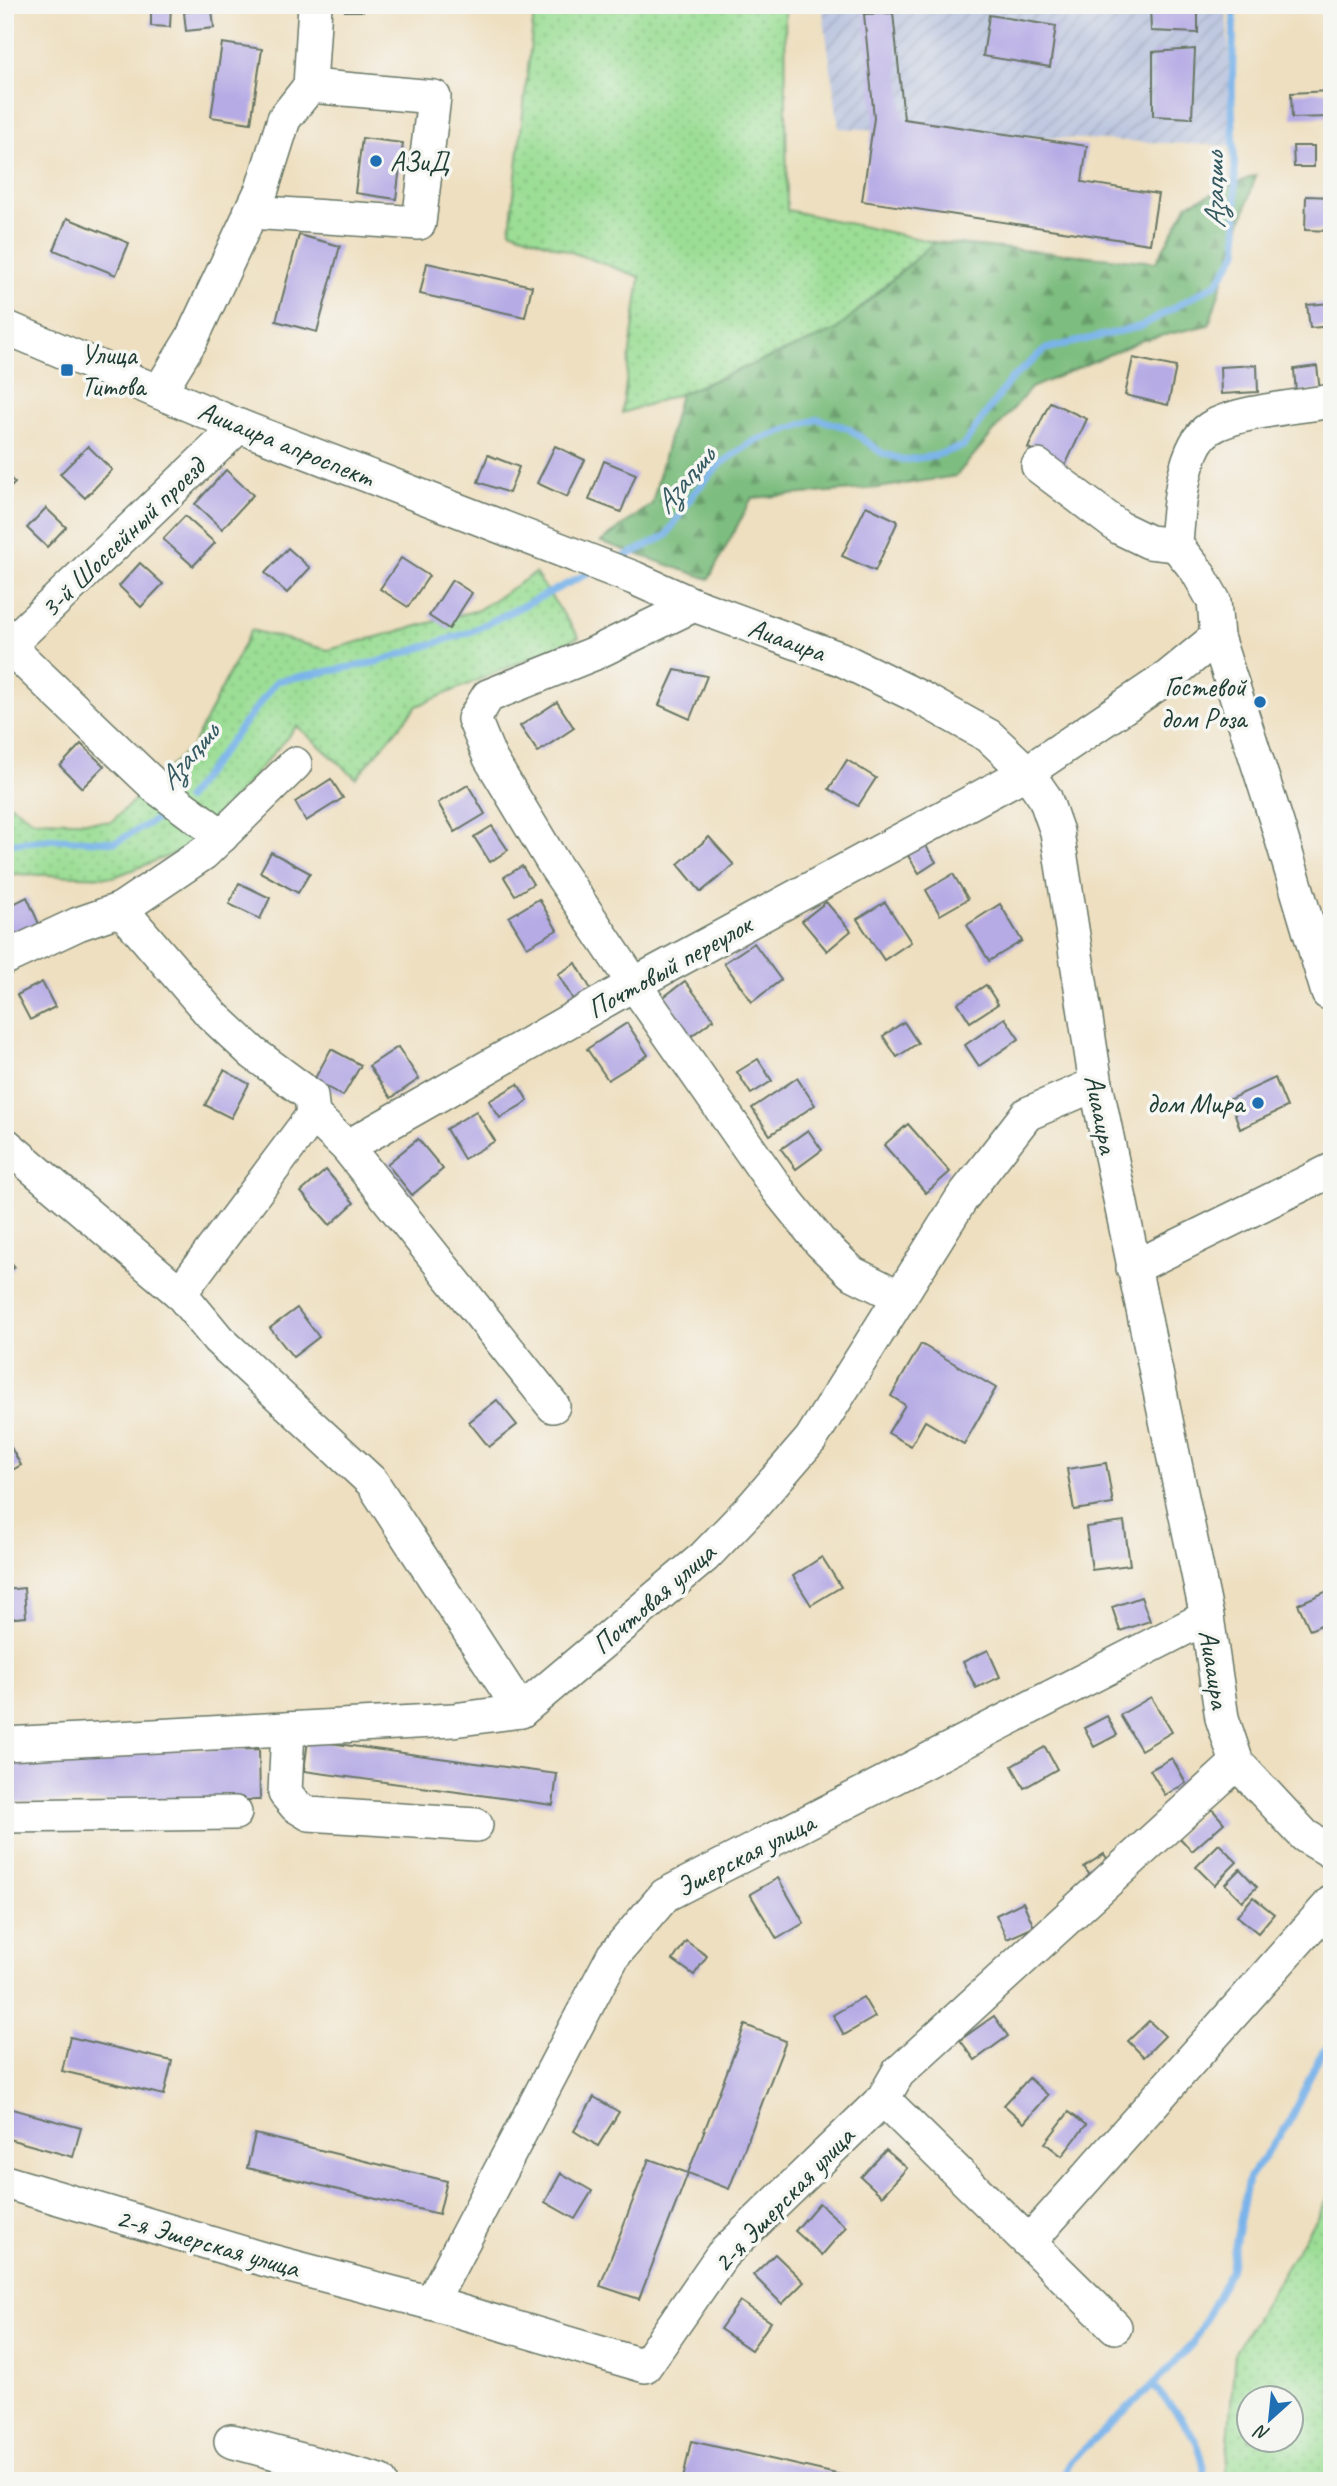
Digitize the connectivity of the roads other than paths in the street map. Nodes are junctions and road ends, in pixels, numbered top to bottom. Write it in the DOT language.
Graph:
graph roads {
  1 [pos="315,5"];
  2 [pos="310,86"];
  3 [pos="250,212"];
  4 [pos="5,327"];
  5 [pos="159,392"];
  6 [pos="1332,401"];
  7 [pos="239,426"];
  8 [pos="1038,466"];
  9 [pos="1176,545"];
  10 [pos="634,578"];
  11 [pos="694,605"];
  12 [pos="1217,637"];
  13 [pos="6,646"];
  14 [pos="295,764"];
  15 [pos="1027,772"];
  16 [pos="222,836"];
  17 [pos="121,909"];
  18 [pos="5,958"];
  19 [pos="634,984"];
  20 [pos="1328,993"];
  21 [pos="1096,1084"];
  22 [pos="313,1115"];
  23 [pos="5,1144"];
  24 [pos="347,1147"];
  25 [pos="1332,1170"];
  26 [pos="1133,1268"];
  27 [pos="180,1293"];
  28 [pos="900,1297"];
  29 [pos="553,1406"];
  30 [pos="1207,1617"];
  31 [pos="521,1711"];
  32 [pos="288,1729"];
  33 [pos="5,1744"];
  34 [pos="1237,1763"];
  35 [pos="235,1813"];
  36 [pos="5,1816"];
  37 [pos="476,1825"];
  38 [pos="1332,1852"];
  39 [pos="1332,1902"];
  40 [pos="883,2099"];
  41 [pos="5,2182"];
  42 [pos="1028,2242"];
  43 [pos="431,2303"];
  44 [pos="1115,2327"];
  45 [pos="231,2441"];
  46 [pos="380,2481"];
  1 -- 2 [label="street"];
  2 -- 3 [label="street"];
  2 -- 3 [label="street"];
  3 -- 5 [label="street"];
  4 -- 5 [label="street, Аииаира апроспект"];
  5 -- 7 [label="street, Аииаира апроспект"];
  6 -- 9 [label="street"];
  7 -- 10 [label="street, Аииаира апроспект"];
  7 -- 13 [label="street, 3-й Шоссейный проезд"];
  8 -- 9 [label="street"];
  9 -- 12 [label="street"];
  10 -- 11 [label="street, Аиааира"];
  11 -- 15 [label="street, Аиааира"];
  11 -- 19 [label="street"];
  12 -- 15 [label="street, Почтовый переулок"];
  12 -- 20 [label="street"];
  13 -- 16 [label="street"];
  14 -- 16 [label="street"];
  15 -- 19 [label="street, Почтовый переулок"];
  15 -- 21 [label="street, Аиааира"];
  16 -- 17 [label="street"];
  17 -- 18 [label="street"];
  17 -- 22 [label="street"];
  19 -- 24 [label="street, Почтовый переулок"];
  19 -- 28 [label="street"];
  21 -- 26 [label="street, Аиааира"];
  21 -- 28 [label="street, Почтовая улица"];
  22 -- 24 [label="street"];
  22 -- 27 [label="street"];
  23 -- 27 [label="street"];
  24 -- 29 [label="street"];
  25 -- 26 [label="street"];
  26 -- 30 [label="street, Аиааира"];
  27 -- 31 [label="street"];
  28 -- 31 [label="street, Почтовая улица"];
  30 -- 34 [label="street, Аиааира"];
  30 -- 43 [label="street, Эшерская улица"];
  31 -- 32 [label="street"];
  32 -- 33 [label="street"];
  32 -- 37 [label="street"];
  34 -- 38 [label="street, Аиааира"];
  34 -- 40 [label="street, 2-я Эшерская улица"];
  35 -- 36 [label="street"];
  39 -- 42 [label="street"];
  40 -- 42 [label="street"];
  40 -- 43 [label="street, 2-я Эшерская улица"];
  41 -- 43 [label="street, 2-я Эшерская улица"];
  42 -- 44 [label="street"];
  45 -- 46 [label="street"];
}
